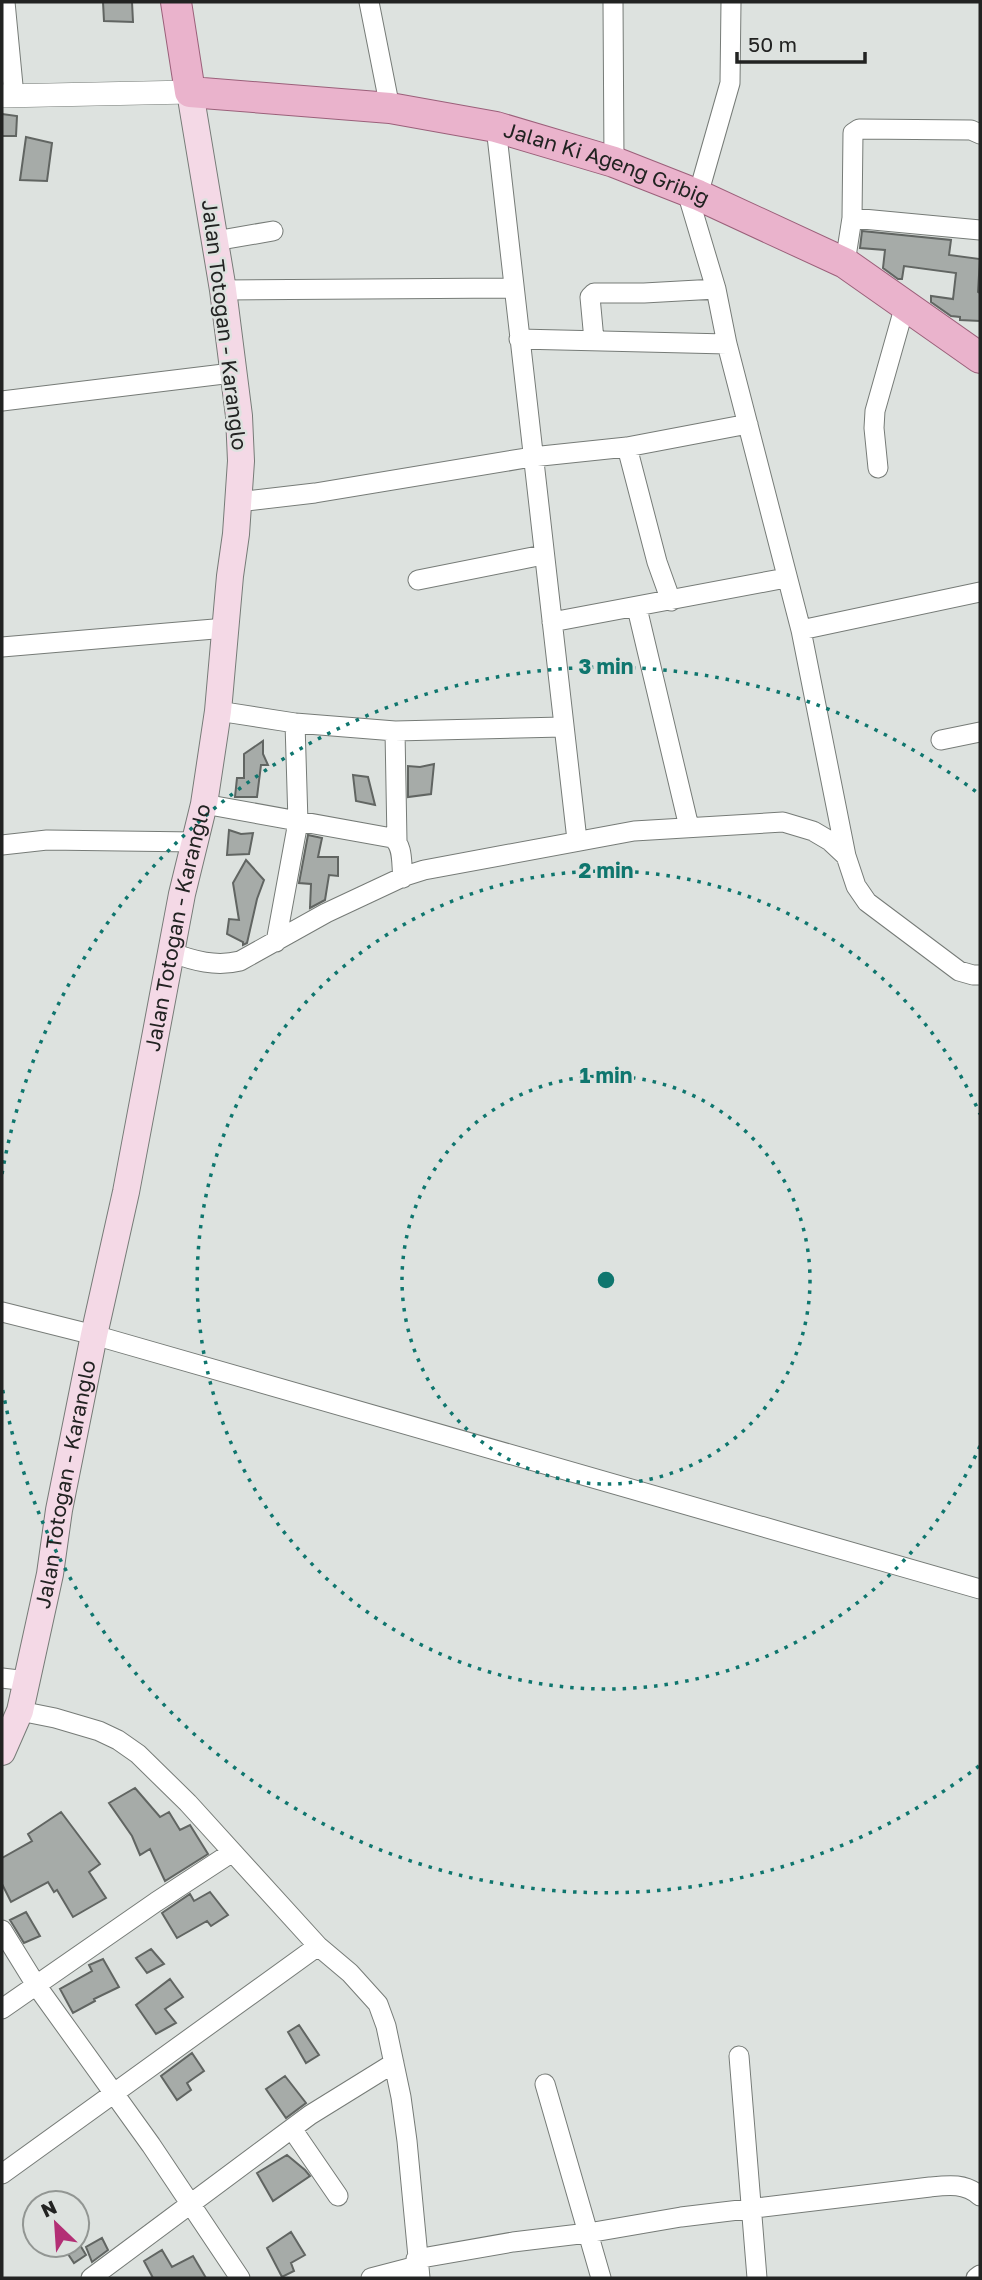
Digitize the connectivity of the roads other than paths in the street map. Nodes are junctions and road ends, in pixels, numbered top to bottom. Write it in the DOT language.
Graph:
graph roads {
  1 [pos="5,2"];
  2 [pos="176,2"];
  3 [pos="369,2"];
  4 [pos="612,2"];
  5 [pos="731,2"];
  6 [pos="190,92"];
  7 [pos="8,96"];
  8 [pos="390,108"];
  9 [pos="496,127"];
  10 [pos="980,134"];
  11 [pos="614,162"];
  12 [pos="693,194"];
  13 [pos="852,218"];
  14 [pos="980,230"];
  15 [pos="273,231"];
  16 [pos="215,241"];
  17 [pos="845,263"];
  18 [pos="513,288"];
  19 [pos="716,289"];
  20 [pos="223,290"];
  21 [pos="905,305"];
  22 [pos="519,339"];
  23 [pos="594,340"];
  24 [pos="727,345"];
  25 [pos="980,358"];
  26 [pos="232,373"];
  27 [pos="2,401"];
  28 [pos="748,424"];
  29 [pos="627,447"];
  30 [pos="532,457"];
  31 [pos="878,468"];
  32 [pos="238,502"];
  33 [pos="543,555"];
  34 [pos="786,578"];
  35 [pos="418,580"];
  36 [pos="980,592"];
  37 [pos="671,601"];
  38 [pos="637,608"];
  39 [pos="552,622"];
  40 [pos="226,628"];
  41 [pos="801,630"];
  42 [pos="2,647"];
  43 [pos="218,711"];
  44 [pos="295,723"];
  45 [pos="563,727"];
  46 [pos="396,732"];
  47 [pos="980,732"];
  48 [pos="941,740"];
  49 [pos="204,804"];
  50 [pos="298,822"];
  51 [pos="689,827"];
  52 [pos="577,840"];
  53 [pos="397,841"];
  54 [pos="195,842"];
  55 [pos="2,845"];
  56 [pos="846,856"];
  57 [pos="403,878"];
  58 [pos="276,942"];
  59 [pos="170,952"];
  60 [pos="980,975"];
  61 [pos="2,1312"];
  62 [pos="94,1335"];
  63 [pos="980,1589"];
  64 [pos="19,1691"];
  65 [pos="2,1752"];
  66 [pos="232,1853"];
  67 [pos="2,1930"];
  68 [pos="318,1945"];
  69 [pos="36,1985"];
  70 [pos="2,2009"];
  71 [pos="739,2056"];
  72 [pos="394,2063"];
  73 [pos="545,2084"];
  74 [pos="113,2095"];
  75 [pos="292,2129"];
  76 [pos="2,2174"];
  77 [pos="338,2196"];
  78 [pos="980,2196"];
  79 [pos="190,2205"];
  80 [pos="752,2209"];
  81 [pos="588,2233"];
  82 [pos="418,2268"];
  83 [pos="980,2274"];
  84 [pos="92,2278"];
  85 [pos="240,2278"];
  86 [pos="371,2278"];
  87 [pos="601,2278"];
  88 [pos="757,2278"];
  89 [pos="976,2278"];
  1 -- 7 [label="street"];
  2 -- 6 [label="main road"];
  3 -- 8 [label="street"];
  4 -- 11 [label="street"];
  5 -- 12 [label="street"];
  6 -- 7 [label="street"];
  6 -- 8 [label="main road, Jalan Ki Ageng Gribig"];
  6 -- 16 [label="main road, Jalan Totogan - Karanglo"];
  8 -- 9 [label="main road, Jalan Ki Ageng Gribig"];
  9 -- 11 [label="main road, Jalan Ki Ageng Gribig"];
  9 -- 18 [label="street"];
  10 -- 13 [label="street"];
  11 -- 12 [label="main road, Jalan Ki Ageng Gribig"];
  12 -- 17 [label="main road, Jalan Ki Ageng Gribig"];
  12 -- 19 [label="street"];
  13 -- 14 [label="street"];
  13 -- 17 [label="street"];
  15 -- 16 [label="street"];
  16 -- 20 [label="main road, Jalan Totogan - Karanglo"];
  17 -- 21 [label="main road, Jalan Ki Ageng Gribig"];
  18 -- 20 [label="street"];
  18 -- 22 [label="street"];
  19 -- 23 [label="street"];
  19 -- 24 [label="street"];
  20 -- 26 [label="main road, Jalan Totogan - Karanglo"];
  21 -- 25 [label="main road, Jalan Ki Ageng Gribig"];
  21 -- 31 [label="street"];
  22 -- 23 [label="street"];
  22 -- 30 [label="street"];
  23 -- 24 [label="street"];
  24 -- 28 [label="street"];
  26 -- 27 [label="street"];
  26 -- 32 [label="main road, Jalan Totogan - Karanglo"];
  28 -- 29 [label="street"];
  28 -- 34 [label="street"];
  29 -- 30 [label="street"];
  29 -- 37 [label="street"];
  30 -- 32 [label="street"];
  30 -- 33 [label="street"];
  32 -- 40 [label="main road, Jalan Totogan - Karanglo"];
  33 -- 35 [label="street"];
  33 -- 39 [label="street"];
  34 -- 37 [label="street"];
  34 -- 41 [label="street"];
  36 -- 41 [label="street"];
  37 -- 38 [label="street"];
  38 -- 39 [label="street"];
  38 -- 51 [label="street"];
  39 -- 45 [label="street"];
  40 -- 42 [label="street"];
  40 -- 43 [label="main road, Jalan Totogan - Karanglo"];
  41 -- 56 [label="street"];
  43 -- 44 [label="street"];
  43 -- 49 [label="main road, Jalan Totogan - Karanglo"];
  44 -- 46 [label="street"];
  44 -- 50 [label="street"];
  45 -- 46 [label="street"];
  45 -- 52 [label="street"];
  46 -- 53 [label="street"];
  47 -- 48 [label="street"];
  49 -- 50 [label="street"];
  49 -- 54 [label="main road, Jalan Totogan - Karanglo"];
  50 -- 53 [label="street"];
  50 -- 58 [label="street"];
  51 -- 52 [label="street"];
  51 -- 56 [label="street"];
  52 -- 57 [label="street"];
  53 -- 57 [label="street"];
  54 -- 55 [label="street"];
  54 -- 59 [label="main road, Jalan Totogan - Karanglo"];
  56 -- 60 [label="street"];
  57 -- 58 [label="street"];
  58 -- 59 [label="street"];
  59 -- 62 [label="main road, Jalan Totogan - Karanglo"];
  61 -- 62 [label="street"];
  62 -- 63 [label="street"];
  62 -- 64 [label="main road, Jalan Totogan - Karanglo"];
  64 -- 65 [label="main road, Jalan Totogan - Karanglo"];
  64 -- 66 [label="street"];
  66 -- 68 [label="street"];
  66 -- 69 [label="street"];
  67 -- 69 [label="street"];
  68 -- 72 [label="street"];
  68 -- 74 [label="street"];
  69 -- 70 [label="street"];
  69 -- 74 [label="street"];
  71 -- 80 [label="street"];
  72 -- 75 [label="street"];
  72 -- 82 [label="street"];
  73 -- 81 [label="street"];
  74 -- 76 [label="street"];
  74 -- 79 [label="street"];
  75 -- 77 [label="street"];
  75 -- 79 [label="street"];
  78 -- 80 [label="street"];
  79 -- 84 [label="street"];
  79 -- 85 [label="street"];
  80 -- 81 [label="street"];
  80 -- 88 [label="street"];
  81 -- 82 [label="street"];
  81 -- 87 [label="street"];
  82 -- 86 [label="street"];
  83 -- 89 [label="street"];
}
